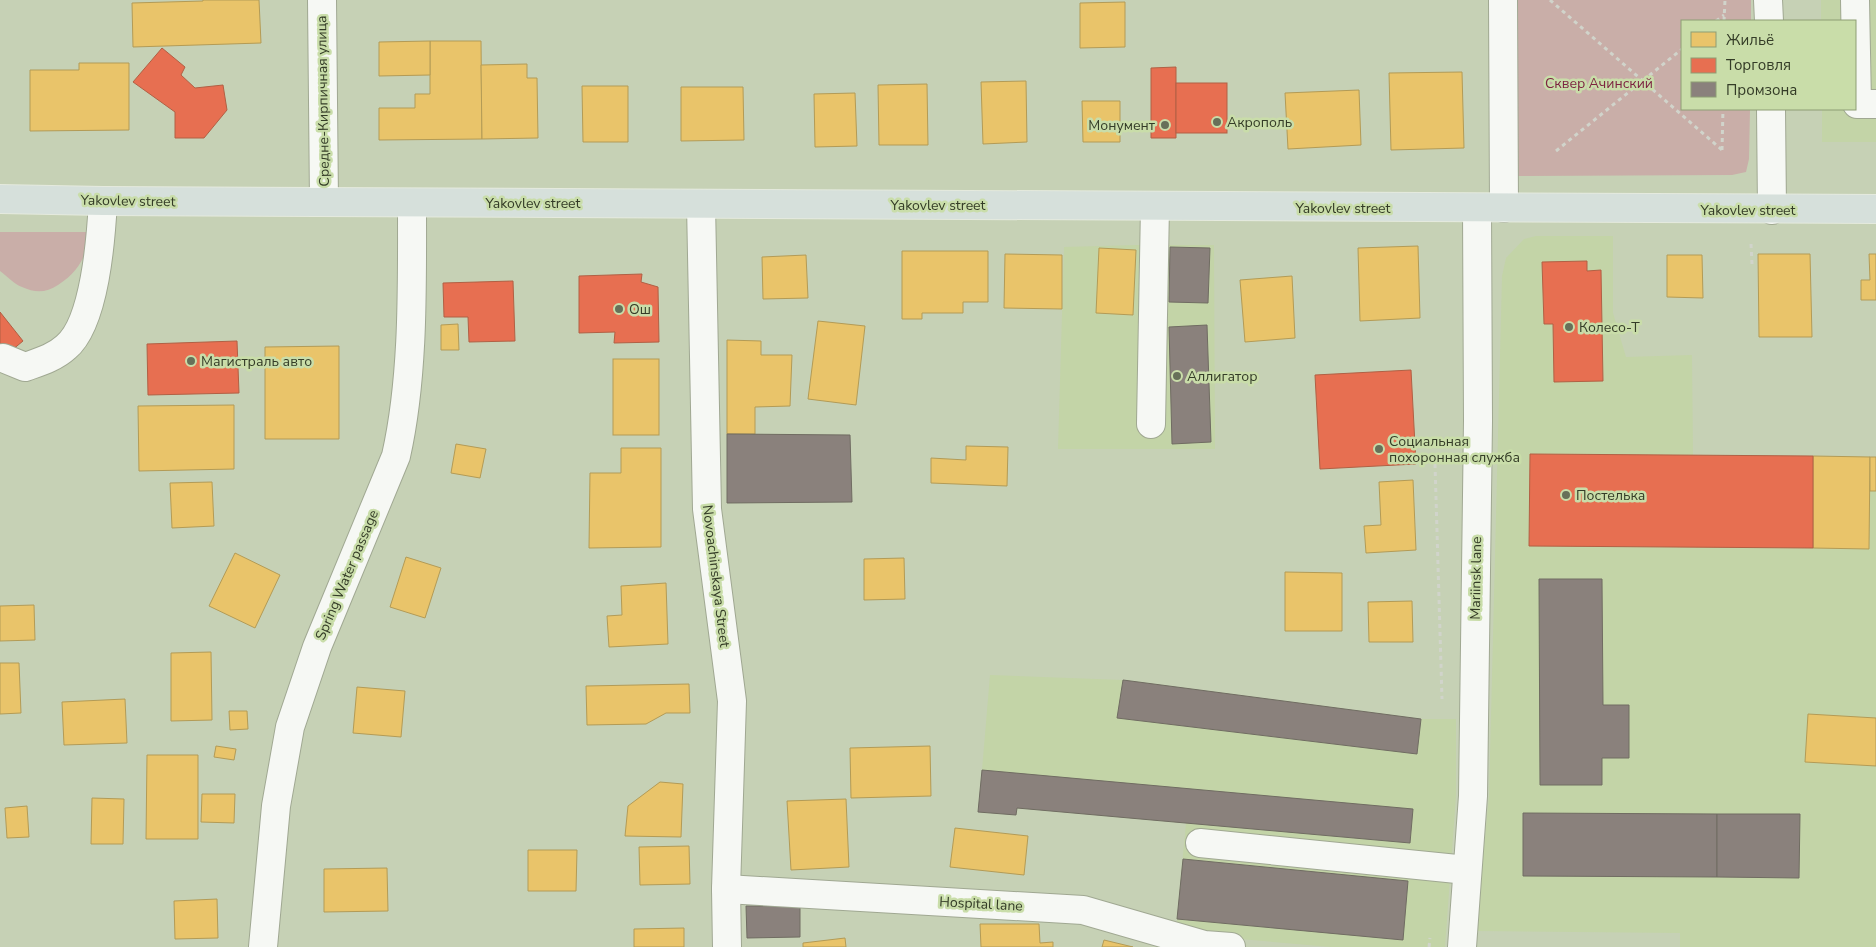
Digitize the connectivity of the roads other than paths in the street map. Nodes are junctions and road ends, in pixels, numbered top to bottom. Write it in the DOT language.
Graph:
graph roads {
  1 [pos="322,0"];
  2 [pos="1504,0"];
  3 [pos="1768,0"];
  4 [pos="1855,0"];
  5 [pos="1769,20"];
  6 [pos="1855,20"];
  7 [pos="1856,52"];
  8 [pos="1876,104"];
  9 [pos="1771,110"];
  10 [pos="0,198"];
  11 [pos="103,201"];
  12 [pos="324,202"];
  13 [pos="412,203"];
  14 [pos="701,204"];
  15 [pos="1155,206"];
  16 [pos="1477,208"];
  17 [pos="1504,208"];
  18 [pos="1772,210"];
  19 [pos="1876,210"];
  20 [pos="3,358"];
  21 [pos="1151,424"];
  22 [pos="1200,843"];
  23 [pos="1467,870"];
  24 [pos="726,889"];
  25 [pos="1203,946"];
  26 [pos="263,947"];
  27 [pos="727,947"];
  28 [pos="1231,947"];
  29 [pos="1462,947"];
  1 -- 12 [label="street, Средне-Кирпичная улица"];
  2 -- 17 [label="street"];
  3 -- 5 [label="street"];
  4 -- 6 [label="street"];
  7 -- 8 [label="street"];
  9 -- 18 [label="street"];
  10 -- 11 [label="main road, Yakovlev street"];
  11 -- 12 [label="main road, Yakovlev street"];
  11 -- 20 [label="street"];
  12 -- 13 [label="main road, Yakovlev street"];
  13 -- 14 [label="main road, Yakovlev street"];
  13 -- 26 [label="street, Spring Water passage"];
  14 -- 15 [label="main road, Yakovlev street"];
  14 -- 24 [label="street, Novoachinskaya Street"];
  15 -- 16 [label="main road, Yakovlev street"];
  15 -- 21 [label="street"];
  16 -- 17 [label="main road, Yakovlev street"];
  16 -- 23 [label="street, Mariinsk lane"];
  17 -- 18 [label="main road, Yakovlev street"];
  18 -- 19 [label="main road, Yakovlev street"];
  22 -- 23 [label="street"];
  23 -- 29 [label="street, Mariinsk lane"];
  24 -- 25 [label="street, Hospital lane"];
  24 -- 27 [label="street, Novoachinskaya Street"];
  25 -- 28 [label="street, Hospital lane"];
}
